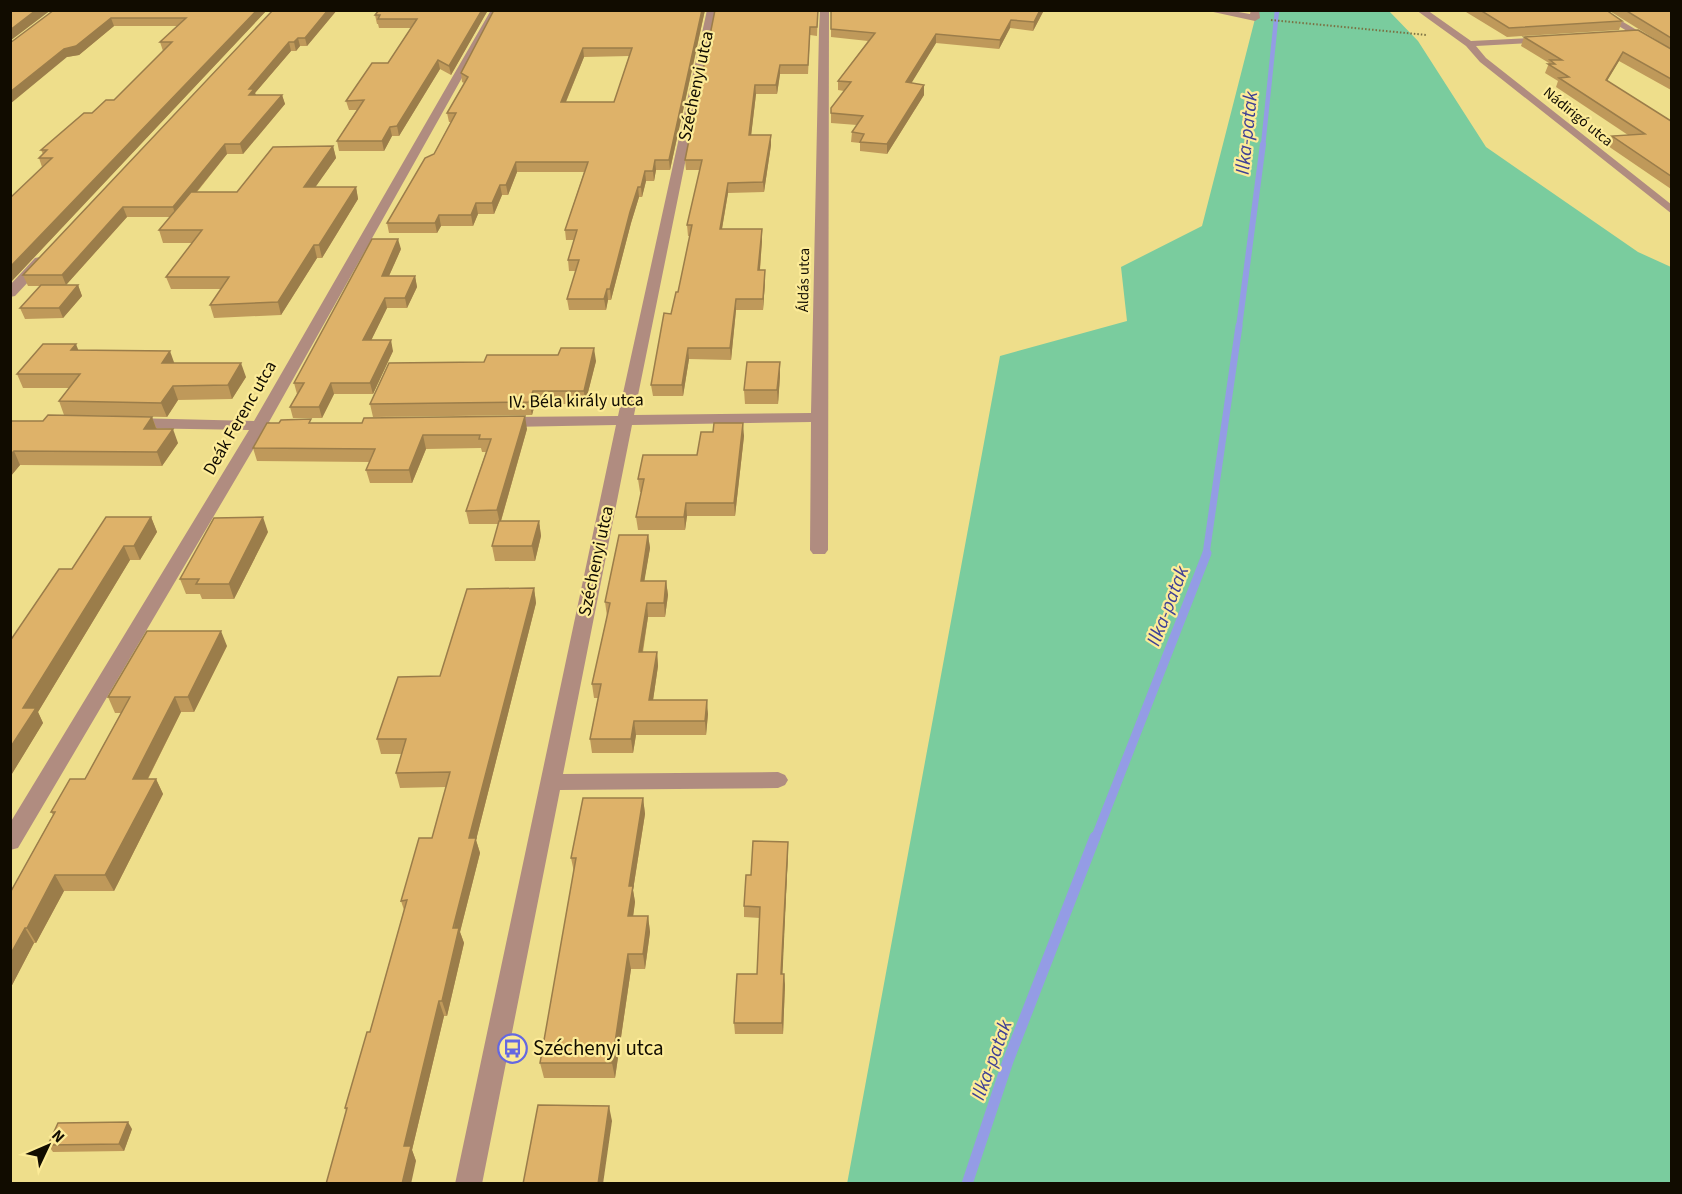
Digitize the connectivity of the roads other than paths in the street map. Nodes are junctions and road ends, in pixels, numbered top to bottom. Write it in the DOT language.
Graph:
graph roads {
  1 [pos="496,10"];
  2 [pos="712,10"];
  3 [pos="825,10"];
  4 [pos="1208,10"];
  5 [pos="1420,10"];
  6 [pos="1596,10"];
  7 [pos="1255,14"];
  8 [pos="1636,34"];
  9 [pos="1612,35"];
  10 [pos="1564,38"];
  11 [pos="1469,44"];
  12 [pos="1671,55"];
  13 [pos="1671,210"];
  14 [pos="51,250"];
  15 [pos="10,292"];
  16 [pos="818,417"];
  17 [pos="625,420"];
  18 [pos="483,422"];
  19 [pos="117,423"];
  20 [pos="282,425"];
  21 [pos="259,426"];
  22 [pos="819,550"];
  23 [pos="778,780"];
  24 [pos="550,782"];
  25 [pos="10,842"];
  26 [pos="468,1184"];
  1 -- 21 [label="street, Deák Ferenc utca"];
  2 -- 17 [label="street, Széchenyi utca"];
  3 -- 16 [label="street, Áldás utca"];
  4 -- 7 [label="street"];
  5 -- 11 [label="street, Nádirigó utca"];
  6 -- 8 [label="street"];
  8 -- 9 [label="street"];
  8 -- 12 [label="street"];
  10 -- 11 [label="street"];
  11 -- 13 [label="street, Nádirigó utca"];
  14 -- 15 [label="street"];
  16 -- 17 [label="street, IV. Béla király utca"];
  16 -- 22 [label="street, Áldás utca"];
  17 -- 18 [label="street, IV. Béla király utca"];
  17 -- 24 [label="street, Széchenyi utca"];
  19 -- 21 [label="street"];
  20 -- 21 [label="street"];
  21 -- 25 [label="street, Deák Ferenc utca"];
  23 -- 24 [label="street"];
  24 -- 26 [label="street, Széchenyi utca"];
}
